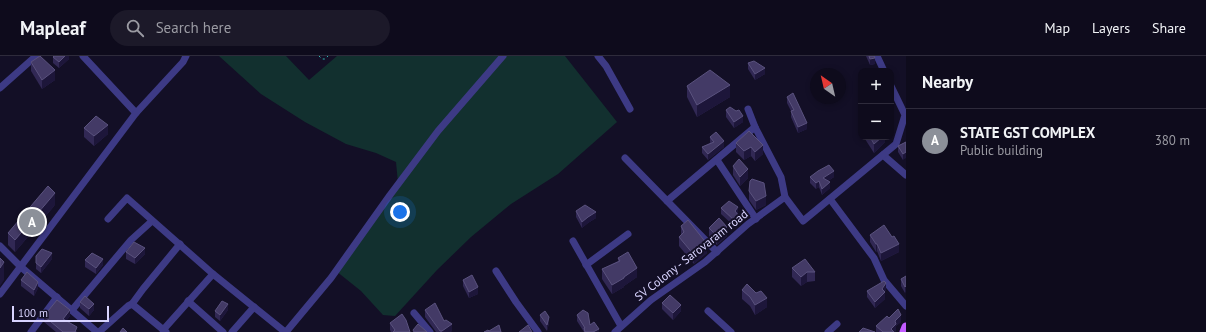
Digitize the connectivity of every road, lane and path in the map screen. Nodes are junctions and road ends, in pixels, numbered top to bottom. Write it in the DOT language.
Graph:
graph roads {
  1 [pos="36,56"];
  2 [pos="83,56"];
  3 [pos="186,56"];
  4 [pos="319,56"];
  5 [pos="328,56"];
  6 [pos="503,56"];
  7 [pos="598,56"];
  8 [pos="877,56"];
  9 [pos="883,68"];
  10 [pos="0,88"];
  11 [pos="894,92"];
  12 [pos="630,109"];
  13 [pos="748,109"];
  14 [pos="136,113"];
  15 [pos="756,127"];
  16 [pos="883,155"];
  17 [pos="625,158"];
  18 [pos="717,160"];
  19 [pos="906,175"];
  20 [pos="785,197"];
  21 [pos="830,199"];
  22 [pos="667,201"];
  23 [pos="108,218"];
  24 [pos="756,219"];
  25 [pos="152,221"];
  26 [pos="628,234"];
  27 [pos="573,241"];
  28 [pos="180,244"];
  29 [pos="0,246"];
  30 [pos="716,252"];
  31 [pos="586,265"];
  32 [pos="20,267"];
  33 [pos="496,271"];
  34 [pos="213,274"];
  35 [pos="0,294"];
  36 [pos="57,297"];
  37 [pos="188,301"];
  38 [pos="132,304"];
  39 [pos="906,306"];
  40 [pos="254,307"];
  41 [pos="72,310"];
  42 [pos="708,311"];
  43 [pos="414,313"];
  44 [pos="837,324"];
  45 [pos="621,326"];
  46 [pos="906,327"];
  47 [pos="88,329"];
  48 [pos="164,331"];
  49 [pos="31,332"];
  50 [pos="98,332"];
  51 [pos="223,332"];
  52 [pos="232,332"];
  53 [pos="286,332"];
  54 [pos="430,332"];
  55 [pos="538,332"];
  56 [pos="615,332"];
  57 [pos="731,332"];
  58 [pos="828,332"];
  59 [pos="904,332"];
  1 -- 10 [label="street"];
  2 -- 14 [label="street"];
  3 -- 14 [label="street"];
  4 -- 5 [label="path"];
  6 -- 53 [label="street"];
  7 -- 12 [label="street"];
  8 -- 9 [label="street"];
  11 -- 16 [label="street"];
  13 -- 15 [label="street"];
  14 -- 32 [label="street"];
  15 -- 18 [label="street"];
  15 -- 20 [label="street"];
  16 -- 19 [label="street"];
  16 -- 21 [label="street"];
  17 -- 22 [label="street"];
  18 -- 22 [label="street"];
  18 -- 24 [label="street"];
  20 -- 21 [label="street"];
  20 -- 24 [label="street, SV Colony - Sarovaram road"];
  21 -- 39 [label="street"];
  22 -- 30 [label="street"];
  23 -- 25 [label="street"];
  24 -- 30 [label="street, SV Colony - Sarovaram road"];
  25 -- 28 [label="street"];
  25 -- 41 [label="street"];
  26 -- 31 [label="street"];
  27 -- 31 [label="street"];
  28 -- 34 [label="street"];
  28 -- 38 [label="street"];
  29 -- 32 [label="street"];
  30 -- 45 [label="street, SV Colony - Sarovaram road"];
  31 -- 45 [label="street"];
  32 -- 35 [label="street"];
  32 -- 36 [label="street"];
  33 -- 55 [label="street"];
  34 -- 37 [label="street"];
  34 -- 40 [label="street"];
  36 -- 41 [label="street"];
  36 -- 49 [label="street"];
  37 -- 48 [label="street"];
  37 -- 51 [label="street"];
  38 -- 48 [label="street"];
  38 -- 50 [label="street"];
  40 -- 52 [label="street"];
  40 -- 53 [label="street"];
  41 -- 47 [label="street"];
  42 -- 57 [label="street"];
  43 -- 54 [label="street"];
  44 -- 58 [label="street"];
  45 -- 56 [label="street, SV Colony - Sarovaram road"];
  46 -- 59 [label="main road"];
  47 -- 50 [label="street"];
}
